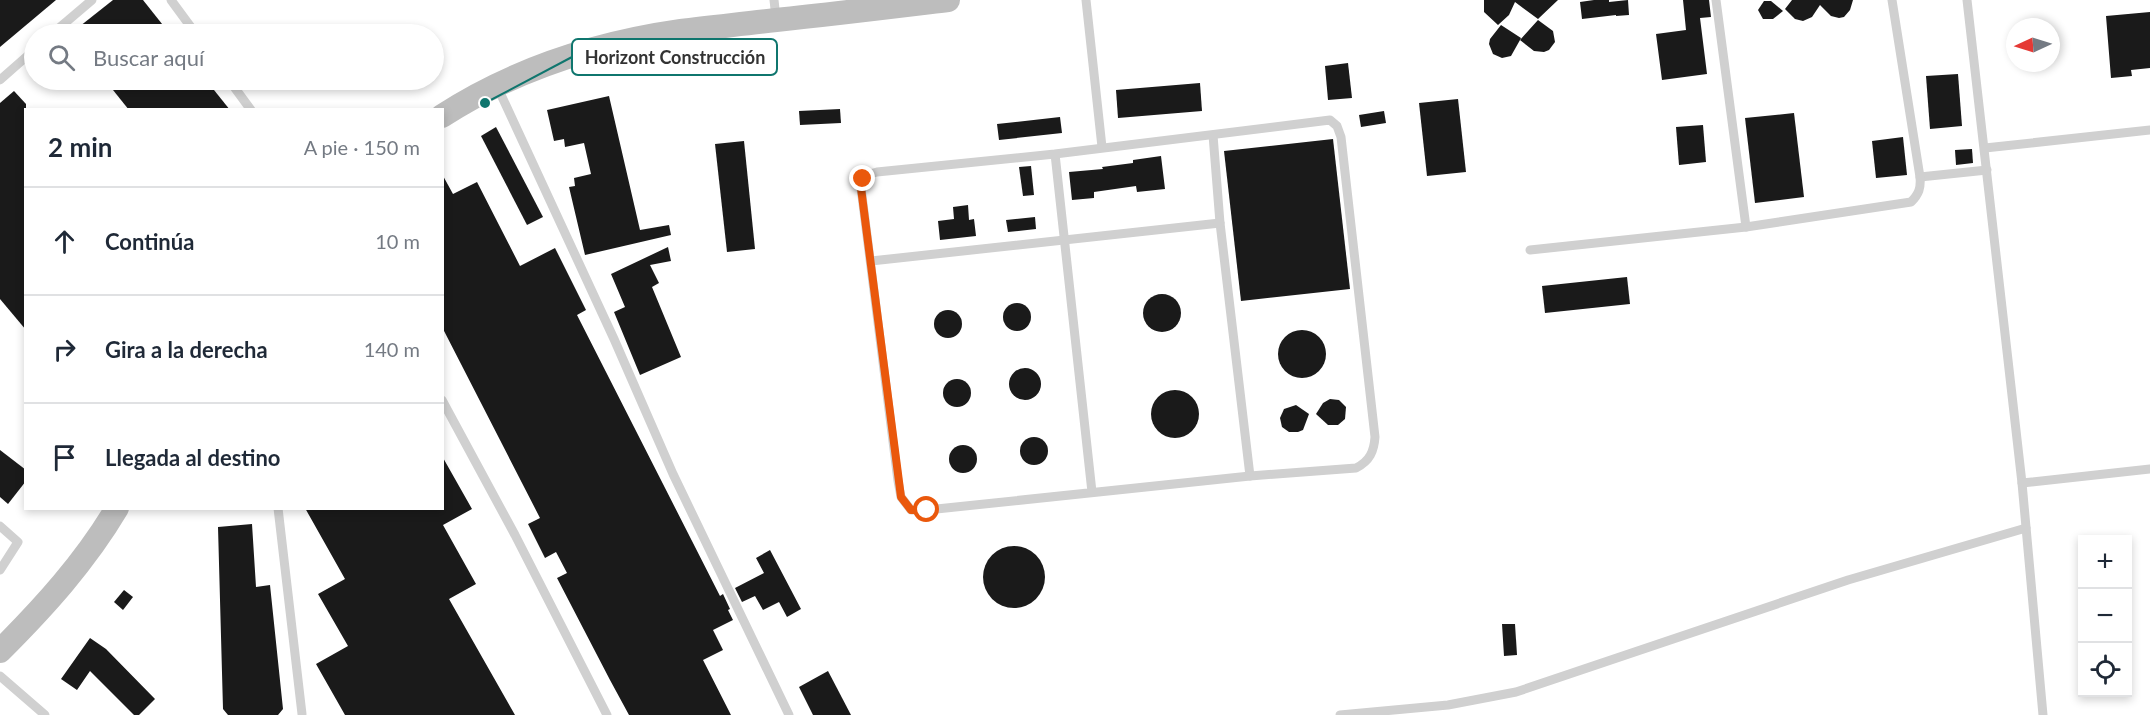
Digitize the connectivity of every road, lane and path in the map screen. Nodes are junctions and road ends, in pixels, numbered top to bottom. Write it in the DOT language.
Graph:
graph roads {
  1 [pos="93,0"];
  2 [pos="171,0"];
  3 [pos="948,0"];
  4 [pos="1086,0"];
  5 [pos="1716,0"];
  6 [pos="1892,0"];
  7 [pos="1967,0"];
  8 [pos="775,10"];
  9 [pos="64,24"];
  10 [pos="189,24"];
  11 [pos="24,59"];
  12 [pos="0,80"];
  13 [pos="497,86"];
  14 [pos="236,90"];
  15 [pos="250,108"];
  16 [pos="444,115"];
  17 [pos="2150,130"];
  18 [pos="1214,135"];
  19 [pos="1102,147"];
  20 [pos="1985,148"];
  21 [pos="1055,154"];
  22 [pos="1987,170"];
  23 [pos="1920,177"];
  24 [pos="1220,223"];
  25 [pos="1746,227"];
  26 [pos="1064,239"];
  27 [pos="1530,250"];
  28 [pos="871,261"];
  29 [pos="444,404"];
  30 [pos="2150,469"];
  31 [pos="1250,476"];
  32 [pos="2022,483"];
  33 [pos="1092,492"];
  34 [pos="116,510"];
  35 [pos="278,510"];
  36 [pos="0,526"];
  37 [pos="2025,528"];
  38 [pos="0,570"];
  39 [pos="0,651"];
  40 [pos="0,676"];
  41 [pos="302,714"];
  42 [pos="45,715"];
  43 [pos="607,715"];
  44 [pos="789,715"];
  45 [pos="1340,715"];
  46 [pos="2043,715"];
  1 -- 9 [label="lane"];
  2 -- 10 [label="lane"];
  3 -- 8 [label="main road"];
  4 -- 19 [label="lane"];
  5 -- 25 [label="lane"];
  6 -- 23 [label="lane"];
  7 -- 20 [label="lane"];
  8 -- 13 [label="main road"];
  11 -- 12 [label="lane"];
  13 -- 16 [label="main road"];
  13 -- 44 [label="lane"];
  14 -- 15 [label="lane"];
  17 -- 20 [label="lane"];
  18 -- 19 [label="lane"];
  18 -- 24 [label="lane"];
  18 -- 31 [label="lane"];
  19 -- 21 [label="lane"];
  20 -- 22 [label="lane"];
  21 -- 26 [label="lane"];
  21 -- 28 [label="lane"];
  22 -- 23 [label="lane"];
  22 -- 32 [label="lane"];
  23 -- 25 [label="lane"];
  24 -- 26 [label="lane"];
  24 -- 31 [label="lane"];
  25 -- 27 [label="lane"];
  26 -- 28 [label="lane"];
  26 -- 33 [label="lane"];
  28 -- 33 [label="lane"];
  29 -- 43 [label="lane"];
  30 -- 32 [label="lane"];
  31 -- 33 [label="lane"];
  32 -- 37 [label="lane"];
  34 -- 39 [label="main road"];
  35 -- 41 [label="lane"];
  36 -- 38 [label="lane"];
  37 -- 45 [label="lane"];
  37 -- 46 [label="lane"];
  40 -- 42 [label="lane"];
}
